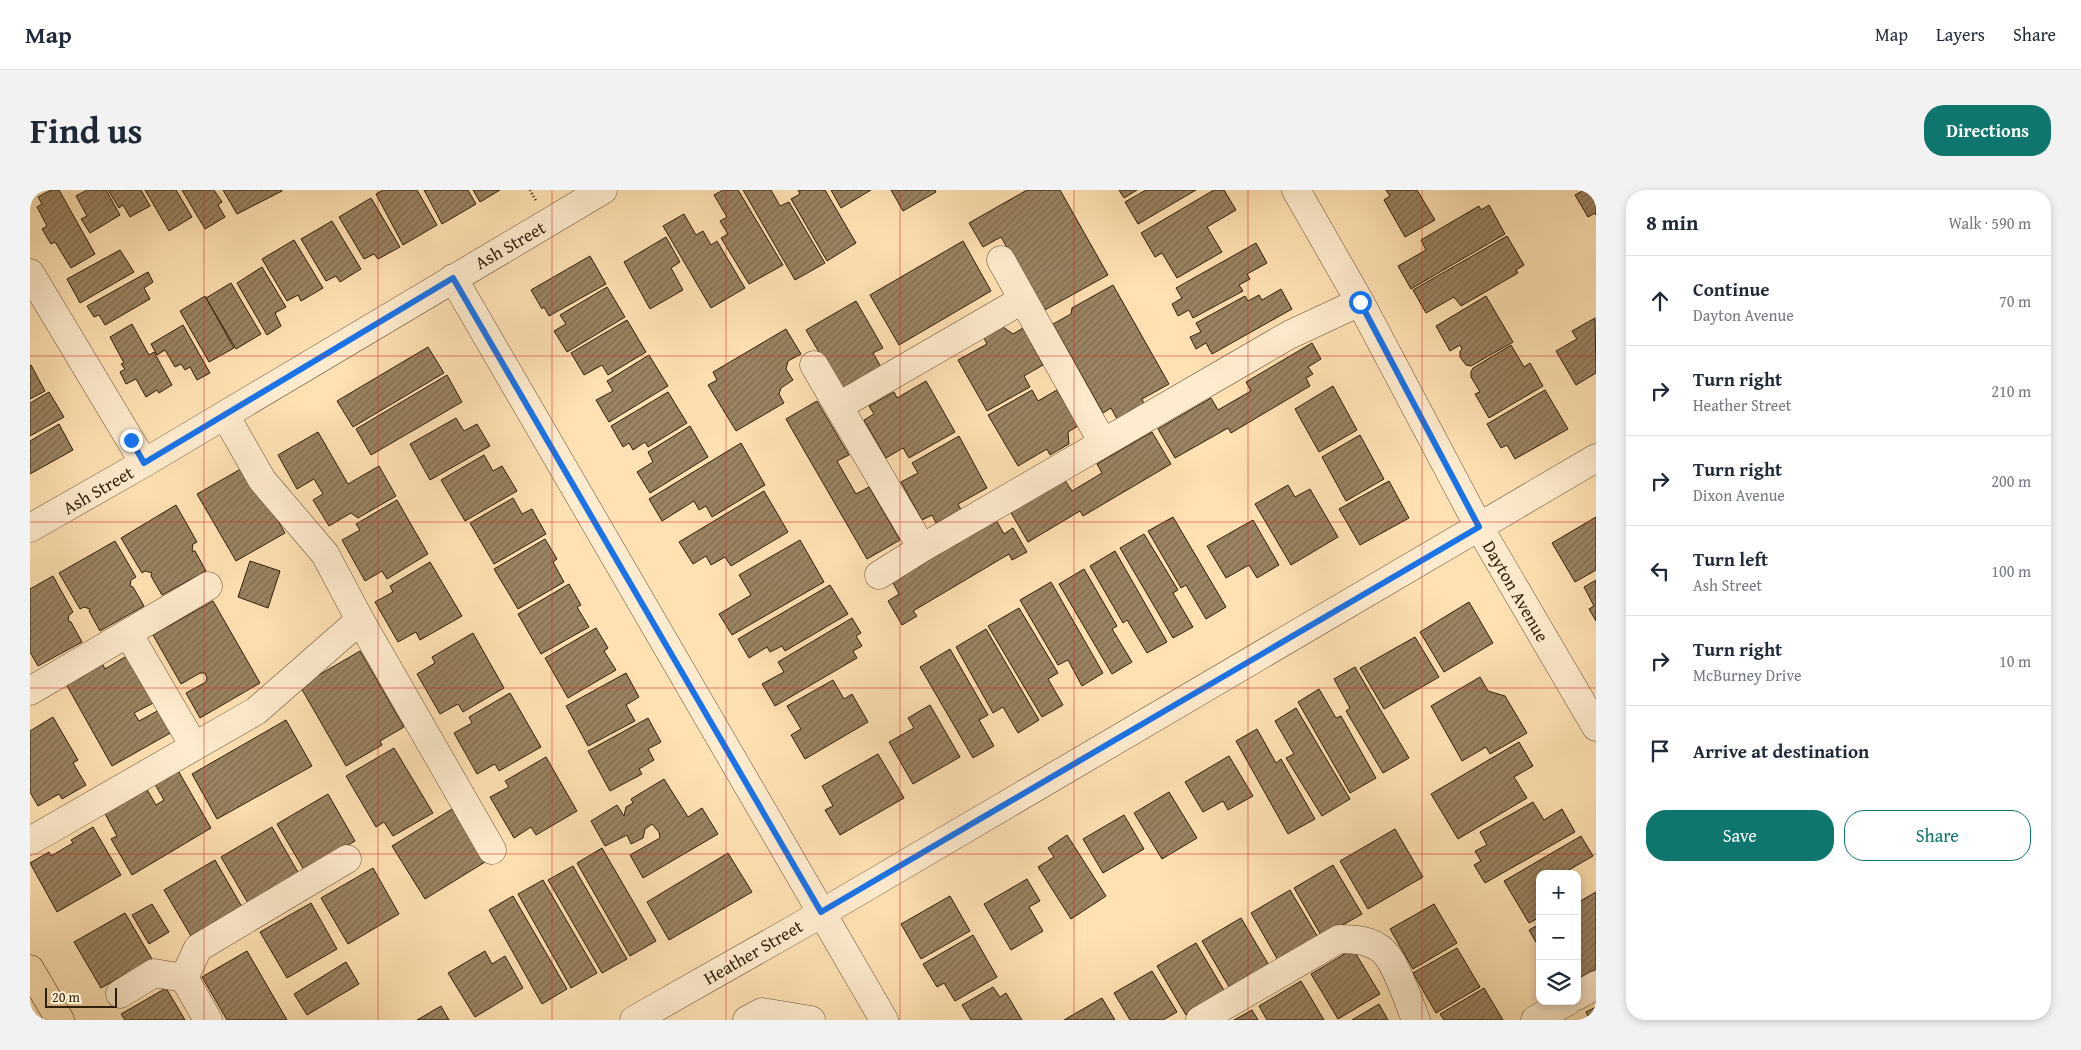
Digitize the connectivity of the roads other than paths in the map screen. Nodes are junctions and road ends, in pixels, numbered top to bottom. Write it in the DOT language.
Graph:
graph roads {
  1 [pos="603,190"];
  2 [pos="1296,190"];
  3 [pos="1001,260"];
  4 [pos="30,273"];
  5 [pos="453,278"];
  6 [pos="1022,300"];
  7 [pos="1360,302"];
  8 [pos="814,366"];
  9 [pos="839,406"];
  10 [pos="225,414"];
  11 [pos="1103,443"];
  12 [pos="1596,458"];
  13 [pos="144,463"];
  14 [pos="1479,527"];
  15 [pos="30,528"];
  16 [pos="922,548"];
  17 [pos="879,575"];
  18 [pos="208,586"];
  19 [pos="360,620"];
  20 [pos="128,633"];
  21 [pos="30,691"];
  22 [pos="1596,727"];
  23 [pos="194,746"];
  24 [pos="30,841"];
  25 [pos="492,850"];
  26 [pos="347,859"];
  27 [pos="821,912"];
  28 [pos="30,969"];
  29 [pos="184,978"];
  30 [pos="1596,985"];
  31 [pos="120,994"];
  32 [pos="1581,994"];
  33 [pos="1561,1005"];
  34 [pos="60,1020"];
  35 [pos="208,1020"];
  36 [pos="634,1020"];
  37 [pos="747,1020"];
  38 [pos="810,1020"];
  39 [pos="884,1020"];
  40 [pos="1200,1020"];
  41 [pos="1416,1020"];
  42 [pos="1535,1020"];
  1 -- 5 [label="street, Ash Street"];
  2 -- 7 [label="street, Dayton Avenue"];
  3 -- 6 [label="street"];
  4 -- 13 [label="street"];
  5 -- 10 [label="street, Ash Street"];
  5 -- 27 [label="street"];
  6 -- 9 [label="street"];
  6 -- 11 [label="street"];
  7 -- 11 [label="street"];
  7 -- 14 [label="street, Dayton Avenue"];
  8 -- 9 [label="street"];
  9 -- 16 [label="street"];
  10 -- 13 [label="street, Ash Street"];
  10 -- 19 [label="street"];
  11 -- 16 [label="street"];
  12 -- 14 [label="street, Heather Street"];
  13 -- 15 [label="street, Ash Street"];
  14 -- 22 [label="street, Dayton Avenue"];
  14 -- 27 [label="street, Heather Street"];
  16 -- 17 [label="street"];
  18 -- 20 [label="street"];
  19 -- 23 [label="street"];
  19 -- 25 [label="street"];
  20 -- 21 [label="street"];
  20 -- 23 [label="street"];
  23 -- 24 [label="street"];
  26 -- 29 [label="street"];
  27 -- 36 [label="street, Heather Street"];
  27 -- 39 [label="street"];
  28 -- 34 [label="main road"];
  29 -- 31 [label="street"];
  29 -- 35 [label="street"];
  30 -- 32 [label="street"];
  33 -- 42 [label="street"];
  37 -- 38 [label="street"];
  40 -- 41 [label="street"];
}
